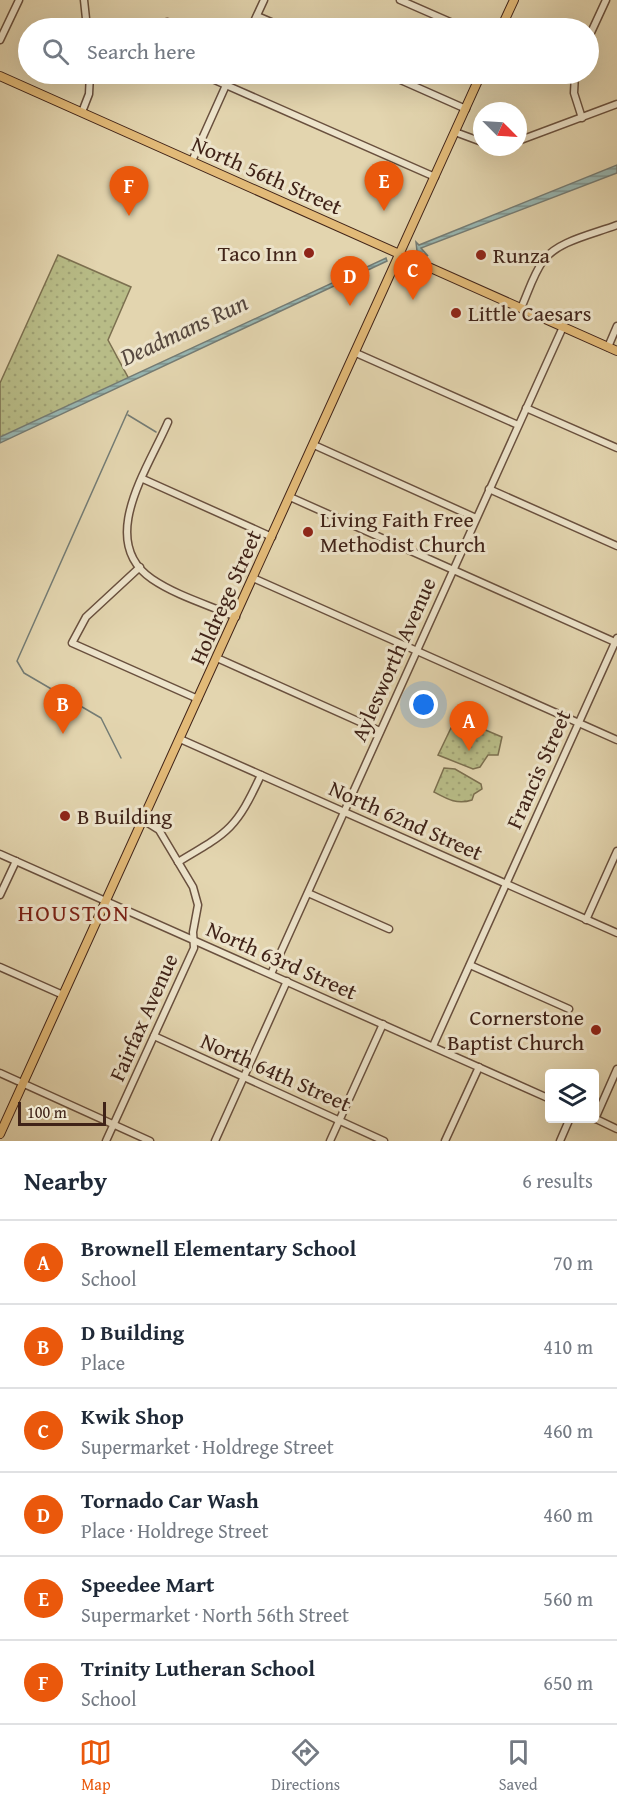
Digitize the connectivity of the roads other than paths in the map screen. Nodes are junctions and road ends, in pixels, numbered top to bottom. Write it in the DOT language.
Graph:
graph roads {
  1 [pos="18,0"];
  2 [pos="84,0"];
  3 [pos="264,0"];
  4 [pos="400,0"];
  5 [pos="514,0"];
  6 [pos="606,0"];
  7 [pos="257,16"];
  8 [pos="86,18"];
  9 [pos="262,18"];
  10 [pos="441,18"];
  11 [pos="506,18"];
  12 [pos="598,18"];
  13 [pos="0,40"];
  14 [pos="0,76"];
  15 [pos="18,84"];
  16 [pos="18,84"];
  17 [pos="90,84"];
  18 [pos="410,84"];
  19 [pos="477,84"];
  20 [pos="574,84"];
  21 [pos="226,85"];
  22 [pos="617,104"];
  23 [pos="466,108"];
  24 [pos="82,112"];
  25 [pos="582,118"];
  26 [pos="455,132"];
  27 [pos="527,138"];
  28 [pos="473,139"];
  29 [pos="192,161"];
  30 [pos="435,177"];
  31 [pos="617,225"];
  32 [pos="401,254"];
  33 [pos="521,308"];
  34 [pos="617,326"];
  35 [pos="563,327"];
  36 [pos="608,347"];
  37 [pos="617,351"];
  38 [pos="356,353"];
  39 [pos="526,408"];
  40 [pos="168,422"];
  41 [pos="518,425"];
  42 [pos="314,445"];
  43 [pos="617,448"];
  44 [pos="143,479"];
  45 [pos="489,489"];
  46 [pos="290,497"];
  47 [pos="476,518"];
  48 [pos="272,537"];
  49 [pos="617,546"];
  50 [pos="140,567"];
  51 [pos="453,569"];
  52 [pos="253,578"];
  53 [pos="236,617"];
  54 [pos="616,641"];
  55 [pos="416,650"];
  56 [pos="217,658"];
  57 [pos="198,699"];
  58 [pos="578,723"];
  59 [pos="380,731"];
  60 [pos="180,739"];
  61 [pos="617,740"];
  62 [pos="261,775"];
  63 [pos="344,812"];
  64 [pos="143,820"];
  65 [pos="617,851"];
  66 [pos="0,854"];
  67 [pos="16,861"];
  68 [pos="178,862"];
  69 [pos="506,884"];
  70 [pos="308,893"];
  71 [pos="0,895"];
  72 [pos="106,901"];
  73 [pos="586,920"];
  74 [pos="389,929"];
  75 [pos="617,933"];
  76 [pos="194,940"];
  77 [pos="470,965"];
  78 [pos="0,967"];
  79 [pos="271,974"];
  80 [pos="287,981"];
  81 [pos="63,995"];
  82 [pos="568,1009"];
  83 [pos="383,1024"];
  84 [pos="154,1036"];
  85 [pos="433,1046"];
  86 [pos="479,1066"];
  87 [pos="617,1069"];
  88 [pos="0,1073"];
  89 [pos="244,1077"];
  90 [pos="23,1084"];
  91 [pos="545,1097"];
  92 [pos="599,1110"];
  93 [pos="339,1121"];
  94 [pos="599,1121"];
  95 [pos="568,1123"];
  96 [pos="114,1125"];
  97 [pos="617,1129"];
  98 [pos="0,1134"];
  99 [pos="106,1141"];
  100 [pos="150,1141"];
  101 [pos="215,1141"];
  102 [pos="330,1141"];
  103 [pos="384,1141"];
  104 [pos="445,1141"];
  105 [pos="560,1141"];
  1 -- 13 [label="street"];
  2 -- 8 [label="street"];
  3 -- 7 [label="street"];
  4 -- 10 [label="street"];
  5 -- 11 [label="main road"];
  6 -- 12 [label="street"];
  7 -- 9 [label="street"];
  14 -- 15 [label="main road, North 56th Street"];
  16 -- 24 [label="main road, North 56th Street"];
  17 -- 24 [label="street"];
  18 -- 23 [label="street"];
  19 -- 23 [label="main road, Holdrege Street"];
  20 -- 25 [label="street"];
  21 -- 29 [label="street"];
  21 -- 30 [label="street"];
  22 -- 25 [label="street"];
  23 -- 26 [label="main road, Holdrege Street"];
  24 -- 29 [label="main road, North 56th Street"];
  25 -- 27 [label="street"];
  26 -- 28 [label="street"];
  26 -- 30 [label="main road, Holdrege Street"];
  29 -- 32 [label="main road, North 56th Street"];
  30 -- 32 [label="main road, Holdrege Street"];
  31 -- 33 [label="street"];
  32 -- 33 [label="main road, North 56th Street"];
  32 -- 38 [label="main road, Holdrege Street"];
  33 -- 35 [label="main road, North 56th Street"];
  34 -- 36 [label="street"];
  35 -- 36 [label="main road, North 56th Street"];
  35 -- 39 [label="street, Aylesworth Avenue"];
  36 -- 37 [label="main road, North 56th Street"];
  38 -- 41 [label="street"];
  38 -- 42 [label="main road, Holdrege Street"];
  39 -- 41 [label="street, Aylesworth Avenue"];
  39 -- 43 [label="street"];
  40 -- 44 [label="street"];
  41 -- 45 [label="street, Aylesworth Avenue"];
  42 -- 46 [label="main road, Holdrege Street"];
  42 -- 47 [label="street"];
  44 -- 48 [label="street"];
  44 -- 50 [label="street"];
  45 -- 47 [label="street, Aylesworth Avenue"];
  45 -- 49 [label="street"];
  46 -- 48 [label="main road, Holdrege Street"];
  46 -- 51 [label="street"];
  47 -- 51 [label="street, Aylesworth Avenue"];
  48 -- 52 [label="main road, Holdrege Street"];
  50 -- 53 [label="street"];
  50 -- 57 [label="street"];
  51 -- 54 [label="street"];
  51 -- 55 [label="street, Aylesworth Avenue"];
  52 -- 53 [label="main road, Holdrege Street"];
  52 -- 55 [label="street"];
  53 -- 56 [label="main road, Holdrege Street"];
  54 -- 58 [label="street, Francis Street"];
  55 -- 58 [label="street"];
  55 -- 59 [label="street, Aylesworth Avenue"];
  56 -- 57 [label="main road, Holdrege Street"];
  56 -- 59 [label="street"];
  57 -- 60 [label="main road, Holdrege Street"];
  58 -- 61 [label="street"];
  58 -- 69 [label="street, Francis Street"];
  59 -- 63 [label="street, Aylesworth Avenue"];
  60 -- 62 [label="street, North 62nd Street"];
  60 -- 64 [label="main road, Holdrege Street"];
  62 -- 63 [label="street, North 62nd Street"];
  62 -- 68 [label="street"];
  63 -- 69 [label="street, North 62nd Street"];
  63 -- 70 [label="street, Aylesworth Avenue"];
  64 -- 68 [label="street, Fairfax Avenue"];
  64 -- 72 [label="main road, Holdrege Street"];
  65 -- 73 [label="street"];
  66 -- 67 [label="street, North 63rd Street"];
  67 -- 71 [label="street"];
  67 -- 72 [label="street, North 63rd Street"];
  68 -- 76 [label="street, Fairfax Avenue"];
  69 -- 73 [label="street, North 62nd Street"];
  69 -- 77 [label="street, Francis Street"];
  70 -- 74 [label="street"];
  70 -- 79 [label="street, Aylesworth Avenue"];
  72 -- 76 [label="street, North 63rd Street"];
  72 -- 81 [label="main road, Holdrege Street"];
  73 -- 75 [label="street, North 62nd Street"];
  76 -- 79 [label="street, North 63rd Street"];
  76 -- 84 [label="street, Fairfax Avenue"];
  77 -- 82 [label="street"];
  77 -- 85 [label="street, Francis Street"];
  78 -- 81 [label="street"];
  79 -- 80 [label="street, North 63rd Street"];
  80 -- 83 [label="street, North 63rd Street"];
  80 -- 89 [label="street"];
  81 -- 90 [label="main road, Holdrege Street"];
  83 -- 85 [label="street, North 63rd Street"];
  83 -- 93 [label="street"];
  84 -- 89 [label="street, North 64th Street"];
  84 -- 96 [label="street, Fairfax Avenue"];
  85 -- 86 [label="street, North 63rd Street"];
  86 -- 91 [label="street, North 63rd Street"];
  86 -- 104 [label="street"];
  87 -- 92 [label="street"];
  88 -- 90 [label="street"];
  89 -- 93 [label="street, North 64th Street"];
  89 -- 101 [label="street"];
  90 -- 96 [label="street"];
  90 -- 98 [label="main road, Holdrege Street"];
  93 -- 102 [label="street"];
  93 -- 103 [label="street, North 64th Street"];
  94 -- 97 [label="street"];
  95 -- 105 [label="street"];
  96 -- 99 [label="street, Fairfax Avenue"];
  96 -- 100 [label="street"];
}
